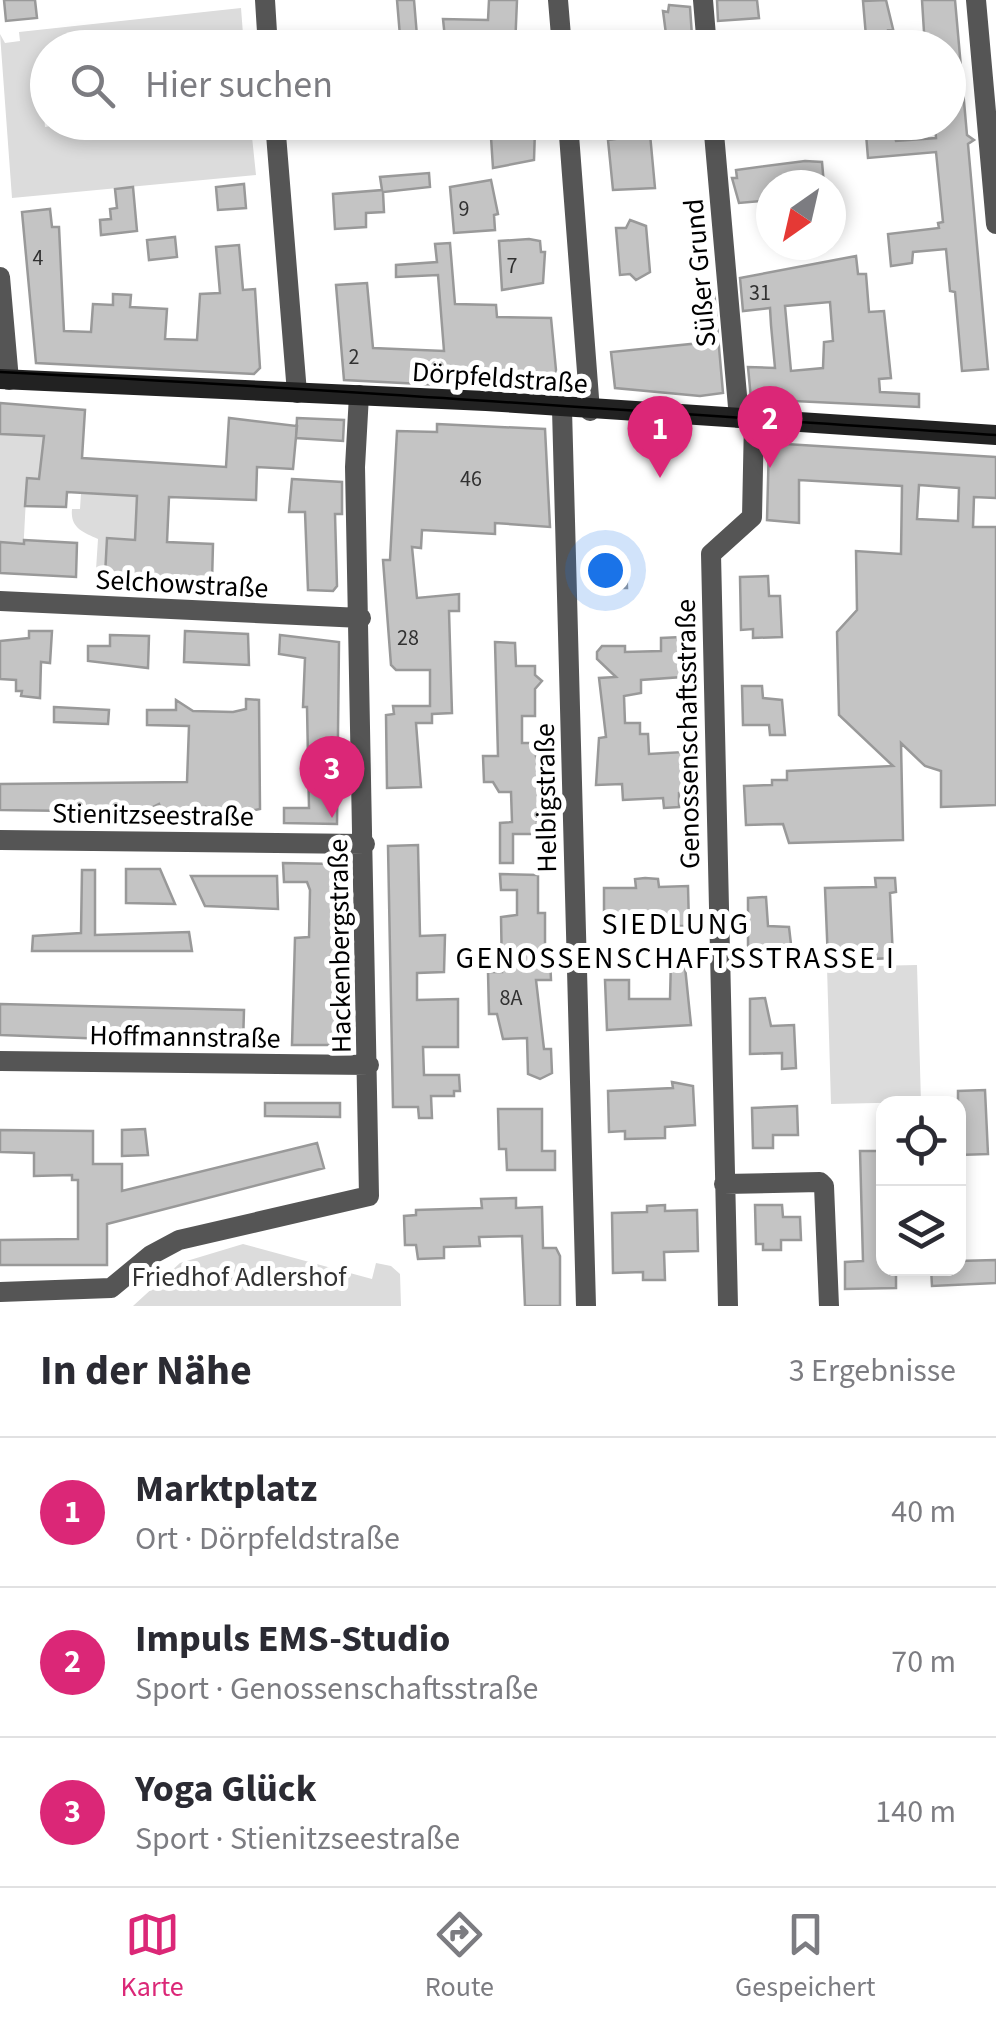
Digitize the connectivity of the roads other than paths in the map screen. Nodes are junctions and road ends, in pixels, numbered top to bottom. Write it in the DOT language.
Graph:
graph roads {
  1 [pos="265,0"];
  2 [pos="558,0"];
  3 [pos="703,0"];
  4 [pos="976,0"];
  5 [pos="267,30"];
  6 [pos="560,30"];
  7 [pos="706,30"];
  8 [pos="276,140"];
  9 [pos="569,140"];
  10 [pos="715,140"];
  11 [pos="996,224"];
  12 [pos="0,277"];
  13 [pos="5,379"];
  14 [pos="297,393"];
  15 [pos="359,395"];
  16 [pos="562,408"];
  17 [pos="590,410"];
  18 [pos="747,419"];
  19 [pos="996,435"];
  20 [pos="0,601"];
  21 [pos="361,618"];
  22 [pos="0,840"];
  23 [pos="365,844"];
  24 [pos="0,1061"];
  25 [pos="369,1066"];
  26 [pos="724,1184"];
  27 [pos="0,1292"];
  28 [pos="586,1306"];
  29 [pos="728,1306"];
  30 [pos="828,1306"];
  1 -- 5 [label="street"];
  2 -- 6 [label="street"];
  3 -- 7 [label="street"];
  4 -- 11 [label="street"];
  8 -- 14 [label="street"];
  9 -- 17 [label="street"];
  10 -- 18 [label="street, Süßer Grund"];
  12 -- 13 [label="street"];
  13 -- 14 [label="street, Dörpfeldstraße"];
  14 -- 15 [label="street, Dörpfeldstraße"];
  15 -- 16 [label="street, Dörpfeldstraße"];
  15 -- 21 [label="street, Hackenbergstraße"];
  16 -- 17 [label="street, Dörpfeldstraße"];
  16 -- 28 [label="street, Helbigstraße"];
  17 -- 18 [label="street, Dörpfeldstraße"];
  18 -- 19 [label="street, Dörpfeldstraße"];
  18 -- 26 [label="street, Genossenschaftsstraße"];
  20 -- 21 [label="street, Selchowstraße"];
  21 -- 23 [label="street, Hackenbergstraße"];
  22 -- 23 [label="street, Stienitzseestraße"];
  23 -- 25 [label="street, Hackenbergstraße"];
  24 -- 25 [label="street, Hoffmannstraße"];
  25 -- 27 [label="street, Hackenbergstraße"];
  26 -- 29 [label="street, Genossenschaftsstraße"];
  26 -- 30 [label="street"];
}
